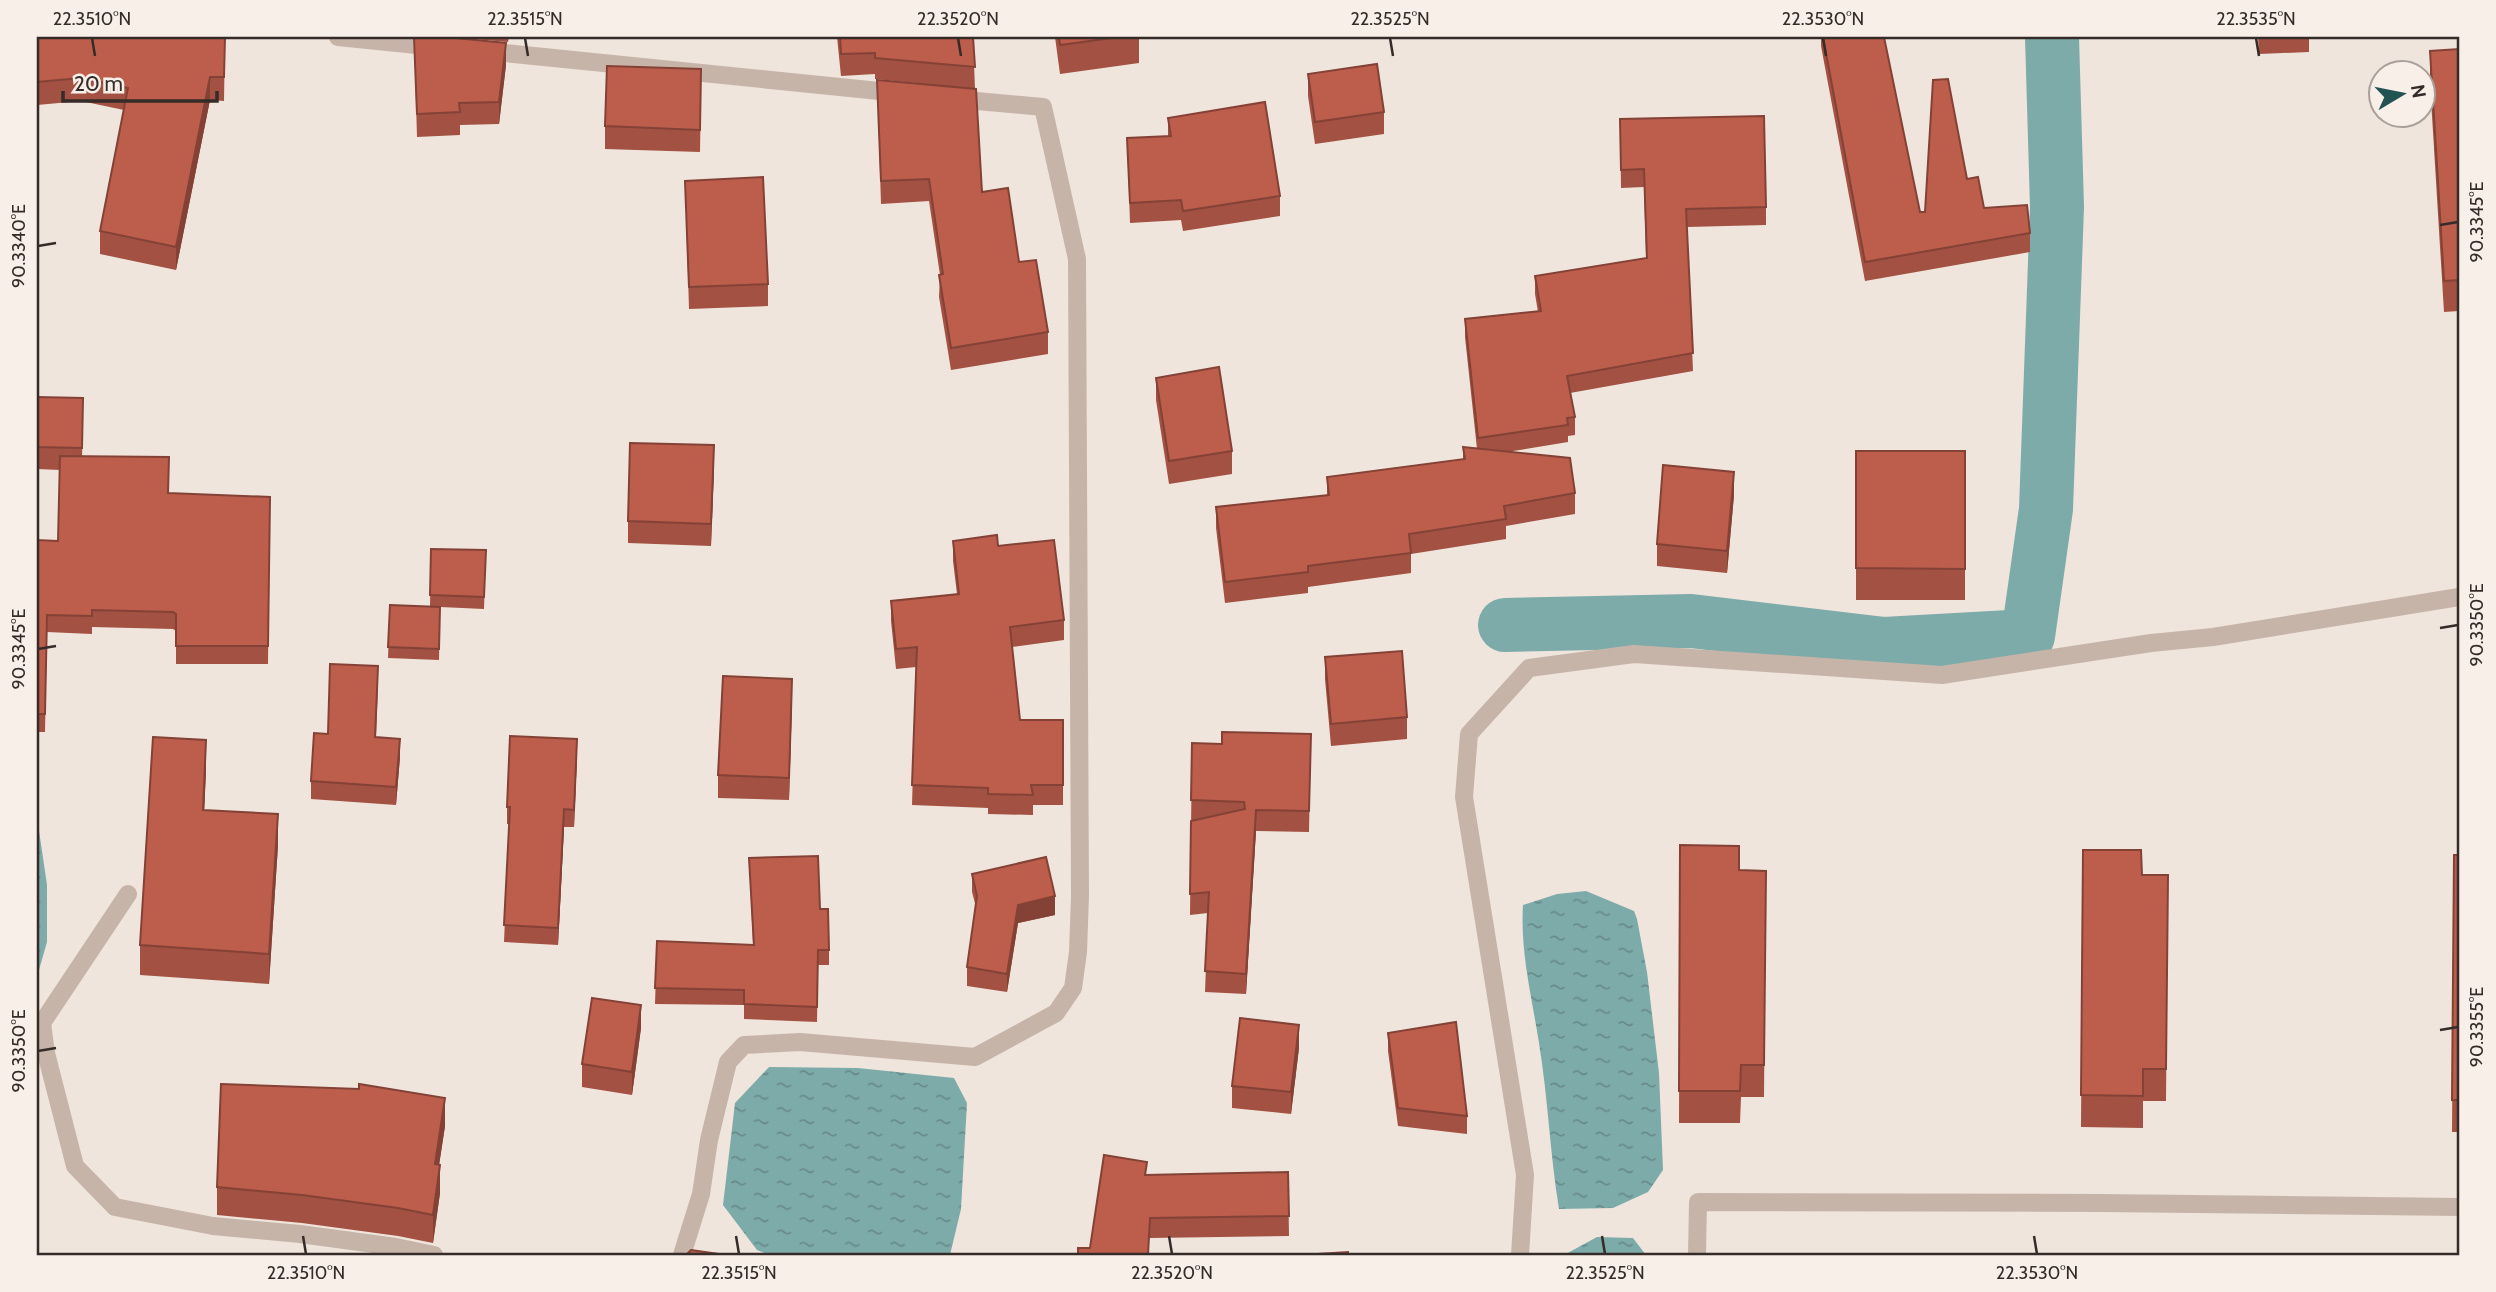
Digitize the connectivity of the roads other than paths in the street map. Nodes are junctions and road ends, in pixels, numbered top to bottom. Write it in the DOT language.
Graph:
graph roads {
  1 [pos="338,37"];
  2 [pos="2459,597"];
  3 [pos="128,894"];
  4 [pos="2459,1207"];
  5 [pos="434,1255"];
  6 [pos="682,1255"];
  7 [pos="1520,1255"];
  8 [pos="1697,1255"];
  1 -- 6 [label="street"];
  2 -- 7 [label="street"];
  3 -- 5 [label="street"];
  4 -- 8 [label="street"];
}
